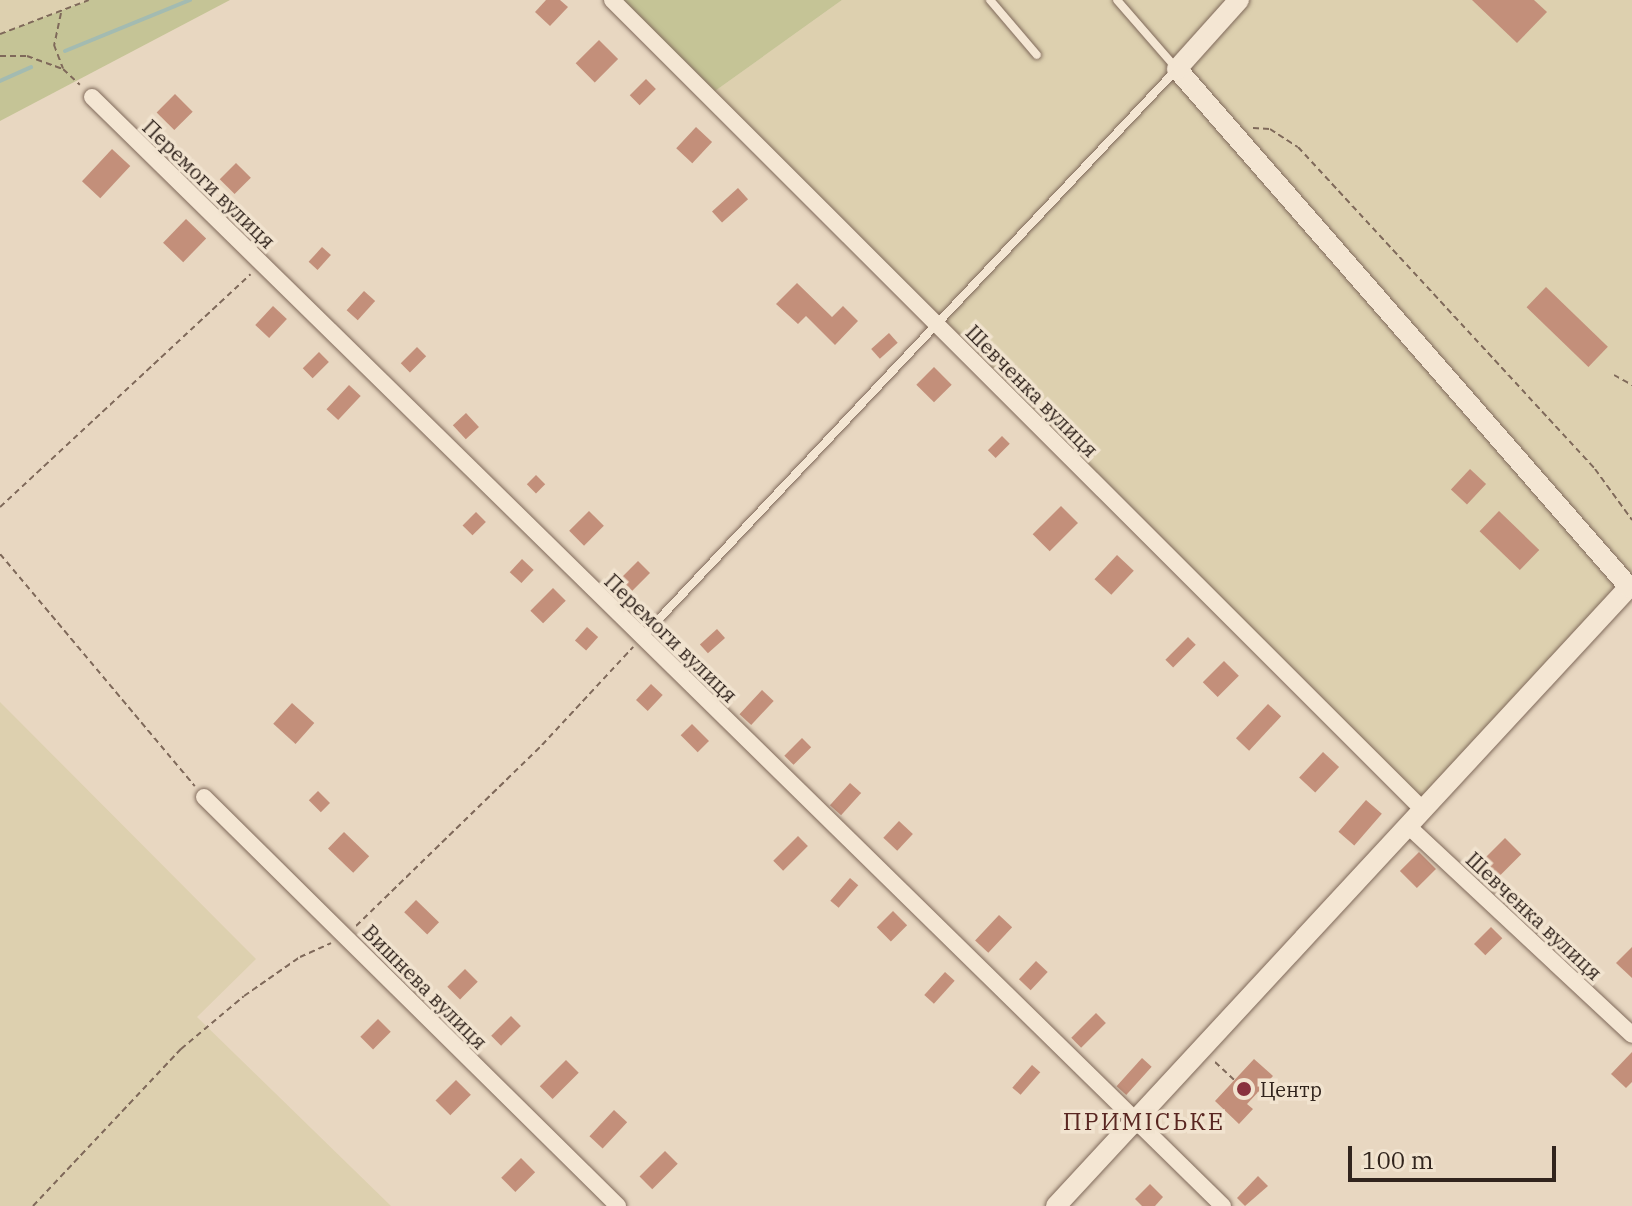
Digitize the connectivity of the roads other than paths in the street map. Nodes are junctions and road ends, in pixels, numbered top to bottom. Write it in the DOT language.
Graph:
graph roads {
  1 [pos="612,0"];
  2 [pos="990,0"];
  3 [pos="1117,0"];
  4 [pos="1239,0"];
  5 [pos="1037,55"];
  6 [pos="1177,69"];
  7 [pos="92,97"];
  8 [pos="935,323"];
  9 [pos="1630,586"];
  10 [pos="642,637"];
  11 [pos="204,797"];
  12 [pos="1423,810"];
  13 [pos="1408,826"];
  14 [pos="1632,1035"];
  15 [pos="1135,1121"];
  16 [pos="618,1206"];
  17 [pos="1056,1206"];
  18 [pos="1223,1206"];
  1 -- 8 [label="street, Шевченка вулиця"];
  2 -- 5 [label="lane"];
  3 -- 6 [label="lane"];
  4 -- 6 [label="street"];
  6 -- 8 [label="lane"];
  6 -- 9 [label="street"];
  7 -- 10 [label="street, Перемоги вулиця"];
  8 -- 10 [label="lane"];
  8 -- 12 [label="street, Шевченка вулиця"];
  9 -- 12 [label="street"];
  10 -- 15 [label="street, Перемоги вулиця"];
  11 -- 16 [label="street, Вишнева вулиця"];
  12 -- 13 [label="street"];
  13 -- 14 [label="street, Шевченка вулиця"];
  13 -- 15 [label="street"];
  15 -- 17 [label="street"];
  15 -- 18 [label="street, Перемоги вулиця"];
}
